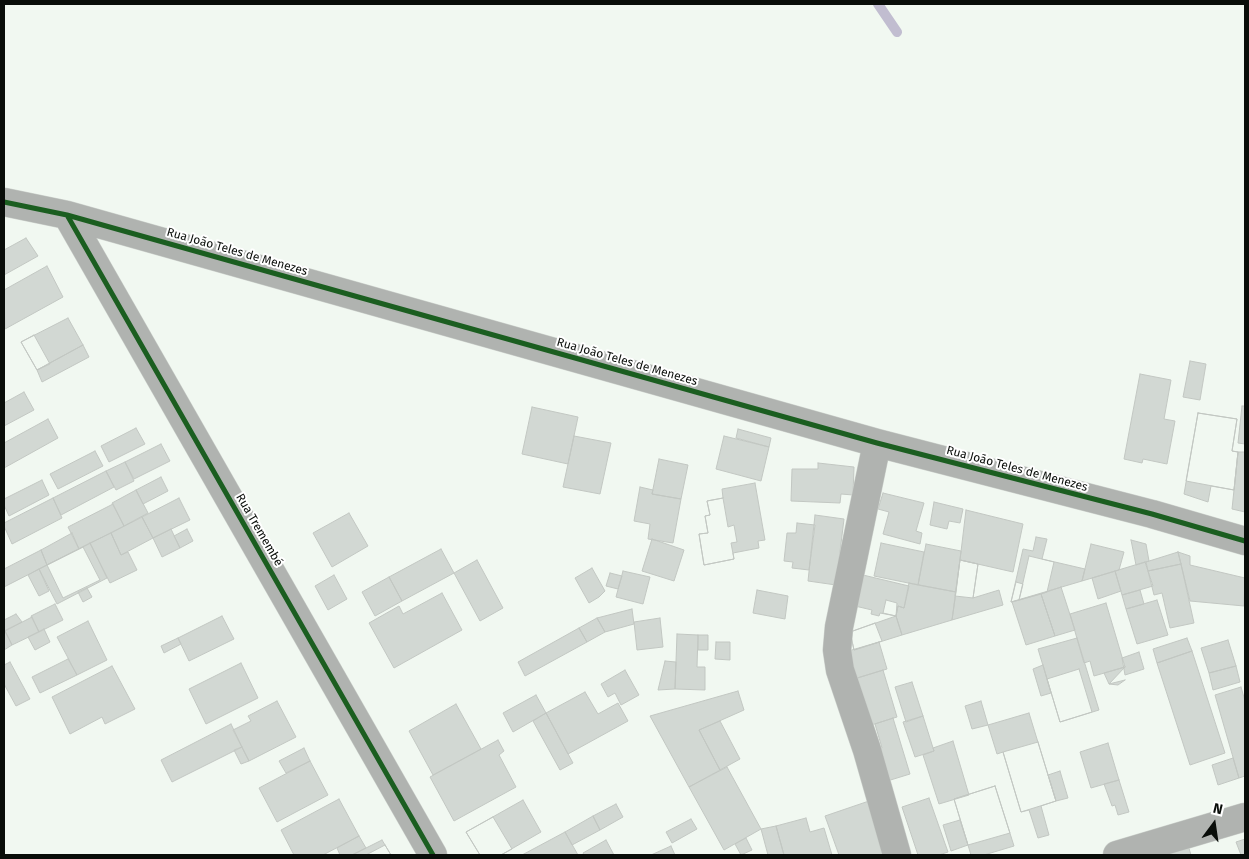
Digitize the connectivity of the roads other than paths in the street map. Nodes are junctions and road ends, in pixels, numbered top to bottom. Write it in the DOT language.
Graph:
graph roads {
  1 [pos="4,202"];
  2 [pos="68,215"];
  3 [pos="877,442"];
  4 [pos="1245,541"];
  5 [pos="1245,817"];
  6 [pos="433,855"];
  7 [pos="897,855"];
  8 [pos="1117,855"];
  1 -- 2 [label="street, Rua João Teles de Menezes"];
  2 -- 3 [label="street, Rua João Teles de Menezes"];
  2 -- 6 [label="street, Rua Tremembé"];
  3 -- 4 [label="street, Rua João Teles de Menezes"];
  3 -- 7 [label="street"];
  5 -- 8 [label="street"];
}
